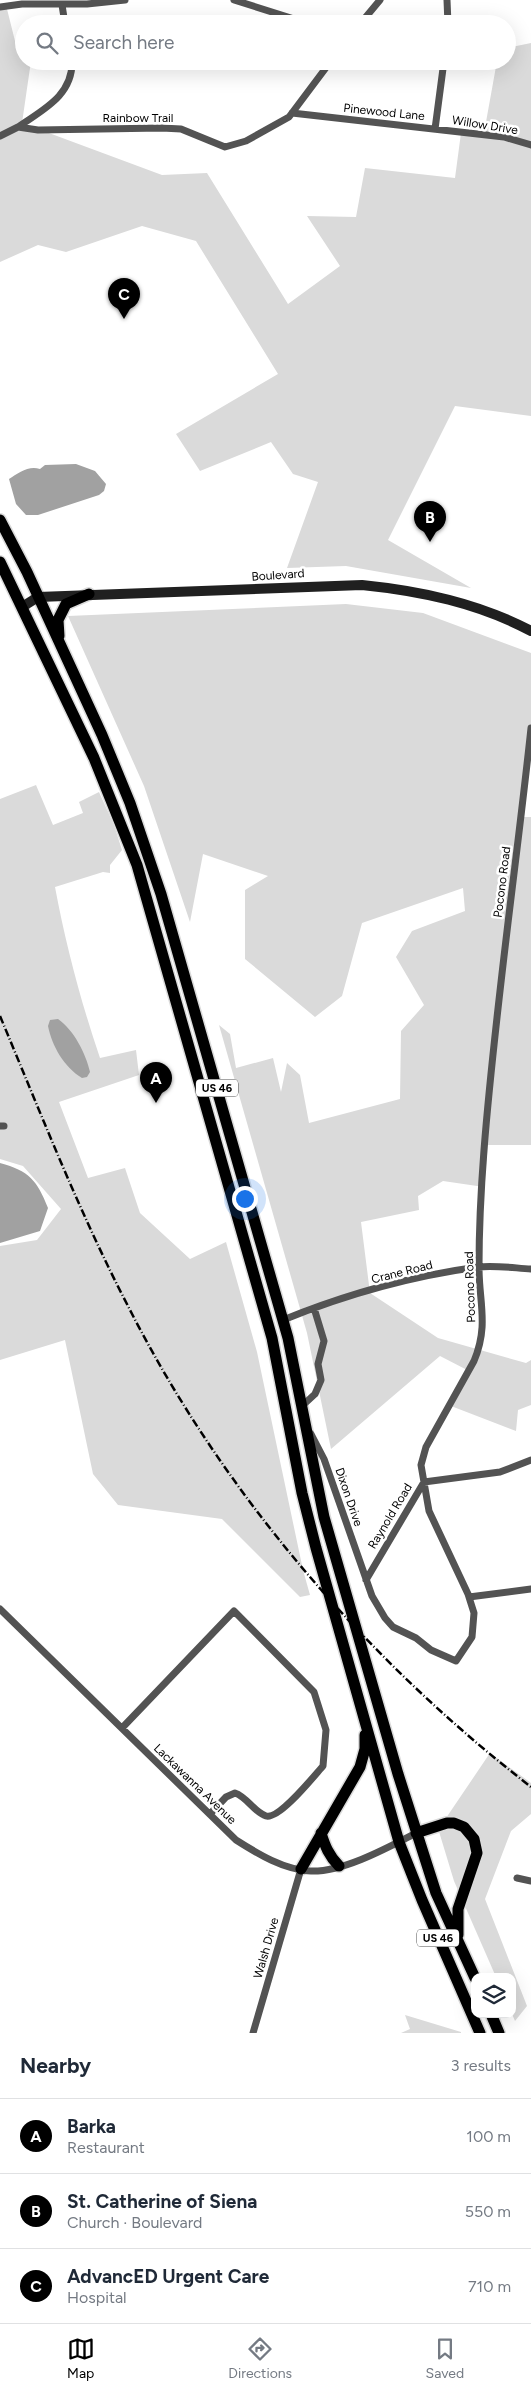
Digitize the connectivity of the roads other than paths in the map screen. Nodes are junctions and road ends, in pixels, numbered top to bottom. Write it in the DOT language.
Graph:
graph roads {
  1 [pos="125,0"];
  2 [pos="234,0"];
  3 [pos="380,0"];
  4 [pos="447,0"];
  5 [pos="62,5"];
  6 [pos="0,7"];
  7 [pos="64,15"];
  8 [pos="282,15"];
  9 [pos="368,15"];
  10 [pos="448,15"];
  11 [pos="71,70"];
  12 [pos="324,70"];
  13 [pos="443,70"];
  14 [pos="292,113"];
  15 [pos="18,127"];
  16 [pos="435,129"];
  17 [pos="0,136"];
  18 [pos="531,145"];
  19 [pos="0,520"];
  20 [pos="0,562"];
  21 [pos="89,594"];
  22 [pos="38,597"];
  23 [pos="22,607"];
  24 [pos="531,631"];
  25 [pos="59,640"];
  26 [pos="531,728"];
  27 [pos="479,1267"];
  28 [pos="531,1269"];
  29 [pos="314,1308"];
  30 [pos="283,1320"];
  31 [pos="302,1406"];
  32 [pos="306,1424"];
  33 [pos="531,1460"];
  34 [pos="423,1482"];
  35 [pos="366,1580"];
  36 [pos="531,1589"];
  37 [pos="469,1597"];
  38 [pos="0,1609"];
  39 [pos="365,1720"];
  40 [pos="122,1728"];
  41 [pos="210,1814"];
  42 [pos="321,1833"];
  43 [pos="416,1833"];
  44 [pos="400,1842"];
  45 [pos="340,1866"];
  46 [pos="301,1869"];
  47 [pos="517,1878"];
  48 [pos="531,1881"];
  49 [pos="458,1942"];
  50 [pos="473,1973"];
  51 [pos="493,2018"];
  52 [pos="253,2033"];
  53 [pos="480,2033"];
  54 [pos="499,2033"];
  1 -- 5 [label="street"];
  2 -- 8 [label="street"];
  3 -- 9 [label="street"];
  4 -- 10 [label="street"];
  5 -- 6 [label="street"];
  5 -- 7 [label="street"];
  11 -- 15 [label="street"];
  12 -- 14 [label="street, Rainbow Trail"];
  13 -- 16 [label="street, Pinewood Lane"];
  14 -- 15 [label="street, Rainbow Trail"];
  14 -- 16 [label="street, Pinewood Lane"];
  15 -- 17 [label="street"];
  16 -- 18 [label="street, Willow Drive"];
  19 -- 22 [label="highway, US 46"];
  20 -- 23 [label="highway, US 46"];
  21 -- 22 [label="main road, Boulevard"];
  21 -- 24 [label="main road, Boulevard"];
  21 -- 25 [label="highway"];
  22 -- 23 [label="main road, Boulevard"];
  22 -- 25 [label="highway, US 46"];
  23 -- 39 [label="highway, US 46"];
  25 -- 30 [label="highway, US 46"];
  26 -- 27 [label="street, Pocono Road"];
  27 -- 28 [label="street, Crane Road"];
  27 -- 29 [label="street, Crane Road"];
  27 -- 34 [label="street, Pocono Road"];
  29 -- 30 [label="street, Crane Road"];
  29 -- 31 [label="street"];
  30 -- 31 [label="highway, US 46"];
  31 -- 32 [label="highway, US 46"];
  32 -- 35 [label="street, Dixon Drive"];
  32 -- 43 [label="highway, US 46"];
  33 -- 34 [label="street, Raynold Road"];
  34 -- 35 [label="street, Raynold Road"];
  34 -- 37 [label="street, Pocono Road"];
  35 -- 37 [label="street, Pocono Road"];
  36 -- 37 [label="street"];
  38 -- 40 [label="street, Lackawanna Avenue"];
  39 -- 42 [label="highway"];
  39 -- 44 [label="highway, US 46"];
  40 -- 41 [label="street, Lackawanna Avenue"];
  40 -- 41 [label="street"];
  41 -- 46 [label="street, Lackawanna Avenue"];
  42 -- 45 [label="highway"];
  42 -- 46 [label="highway"];
  43 -- 44 [label="street, Lackawanna Avenue"];
  43 -- 49 [label="highway, US 46"];
  43 -- 49 [label="highway"];
  44 -- 45 [label="street, Lackawanna Avenue"];
  44 -- 53 [label="highway, US 46"];
  45 -- 46 [label="street, Lackawanna Avenue"];
  46 -- 52 [label="street, Walsh Drive"];
  47 -- 48 [label="street"];
  49 -- 50 [label="highway, US 46"];
  51 -- 54 [label="highway"];
}
